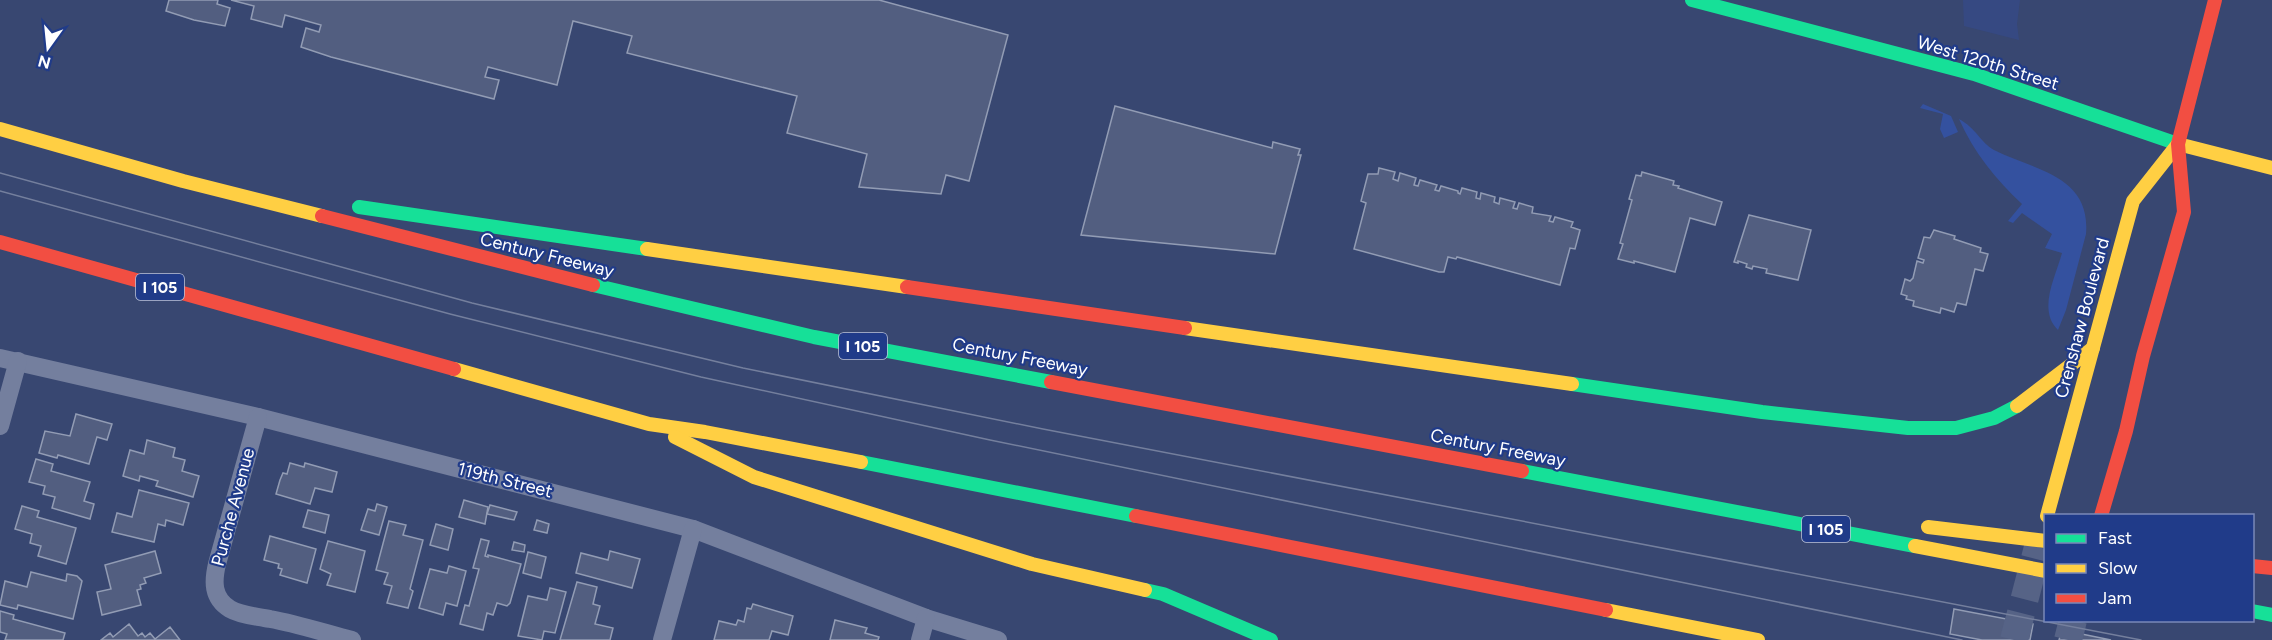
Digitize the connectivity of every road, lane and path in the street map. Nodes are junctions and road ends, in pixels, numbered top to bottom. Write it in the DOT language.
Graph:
graph roads {
  1 [pos="1692,0"];
  2 [pos="2215,0"];
  3 [pos="0,129"];
  4 [pos="2178,144"];
  5 [pos="2272,168"];
  6 [pos="183,181"];
  7 [pos="313,200"];
  8 [pos="348,205"];
  9 [pos="0,242"];
  10 [pos="2093,348"];
  11 [pos="9,360"];
  12 [pos="258,417"];
  13 [pos="649,424"];
  14 [pos="0,426"];
  15 [pos="1738,512"];
  16 [pos="2048,514"];
  17 [pos="2102,514"];
  18 [pos="1857,521"];
  19 [pos="1922,526"];
  20 [pos="2044,526"];
  21 [pos="693,529"];
  22 [pos="2254,566"];
  23 [pos="2272,568"];
  24 [pos="2044,571"];
  25 [pos="2254,611"];
  26 [pos="2272,615"];
  27 [pos="926,618"];
  28 [pos="352,640"];
  29 [pos="662,640"];
  30 [pos="920,640"];
  31 [pos="998,640"];
  32 [pos="1271,640"];
  33 [pos="1758,640"];
  1 -- 4 [label="main road, West 120th Street"];
  2 -- 4 [label="main road, Crenshaw Boulevard"];
  3 -- 6 [label="main road, Century Freeway / I 105"];
  4 -- 5 [label="main road, West 120th Street"];
  4 -- 10 [label="main road, Crenshaw Boulevard"];
  4 -- 17 [label="main road, Crenshaw Boulevard"];
  6 -- 7 [label="main road"];
  6 -- 15 [label="main road, Century Freeway / I 105"];
  8 -- 10 [label="main road"];
  9 -- 13 [label="main road, I 105"];
  10 -- 16 [label="main road, Crenshaw Boulevard"];
  11 -- 12 [label="street, 119th Street"];
  11 -- 14 [label="street"];
  12 -- 21 [label="street, 119th Street"];
  12 -- 28 [label="street, Purche Avenue"];
  13 -- 32 [label="main road"];
  13 -- 33 [label="main road, I 105"];
  15 -- 18 [label="main road"];
  15 -- 24 [label="main road, Century Freeway / I 105, bridge"];
  19 -- 20 [label="main road, bridge"];
  21 -- 27 [label="street, 119th Street"];
  21 -- 29 [label="street"];
  22 -- 23 [label="main road"];
  25 -- 26 [label="main road"];
  27 -- 30 [label="street"];
  27 -- 31 [label="street, 119th Street"];
}
